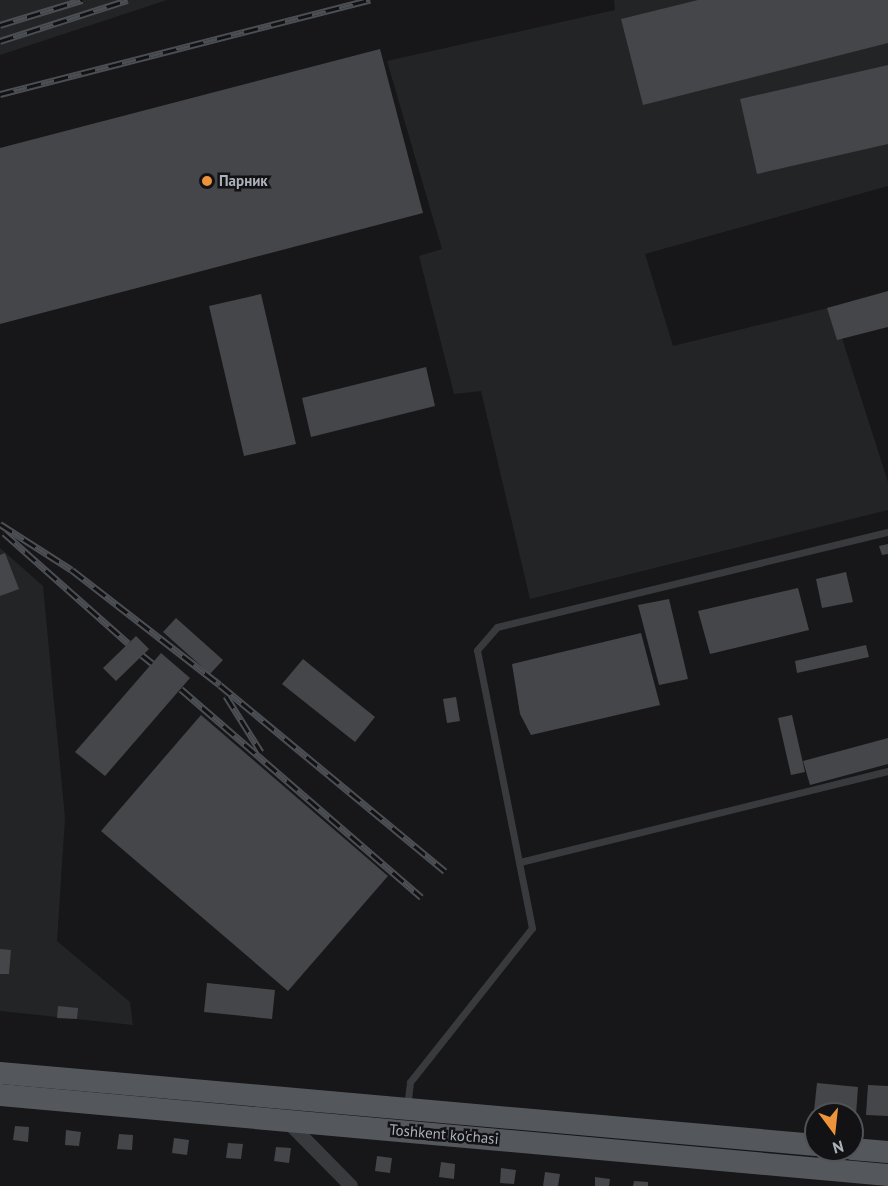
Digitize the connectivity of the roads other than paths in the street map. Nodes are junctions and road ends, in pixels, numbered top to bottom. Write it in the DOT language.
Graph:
graph roads {
  1 [pos="888,532"];
  2 [pos="888,771"];
  3 [pos="520,862"];
  4 [pos="0,1073"];
  5 [pos="0,1095"];
  6 [pos="407,1109"];
  7 [pos="286,1120"];
  8 [pos="804,1145"];
  9 [pos="864,1150"];
  10 [pos="888,1152"];
  11 [pos="888,1175"];
  12 [pos="351,1186"];
  1 -- 3 [label="lane"];
  2 -- 3 [label="lane"];
  3 -- 6 [label="lane"];
  4 -- 6 [label="main road, Toshkent ko'chasi"];
  5 -- 7 [label="main road, Toshkent ko'chasi"];
  6 -- 8 [label="main road, Toshkent ko'chasi"];
  7 -- 11 [label="main road, Toshkent ko'chasi"];
  7 -- 12 [label="street"];
  9 -- 10 [label="main road"];
}
